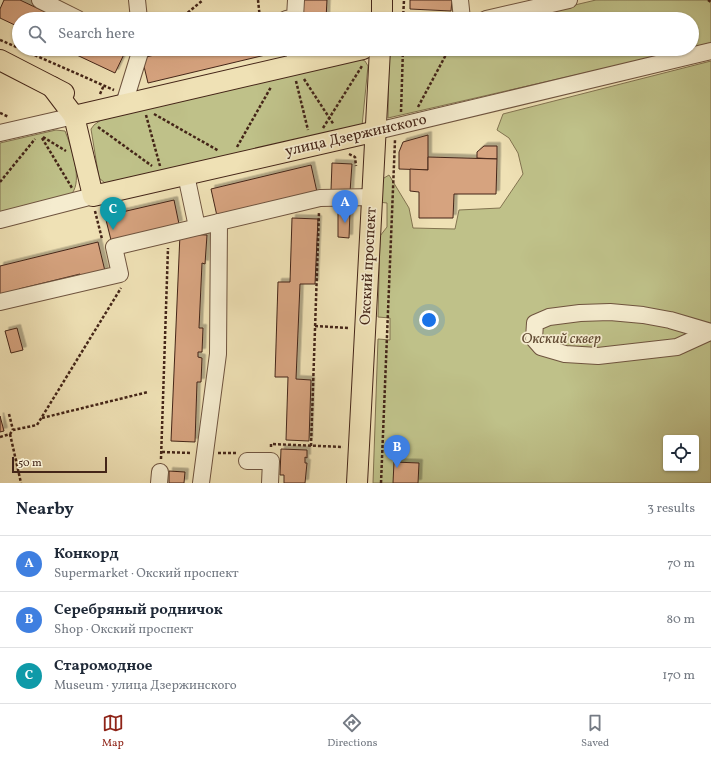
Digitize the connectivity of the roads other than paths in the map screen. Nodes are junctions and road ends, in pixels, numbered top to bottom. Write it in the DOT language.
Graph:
graph roads {
  1 [pos="40,0"];
  2 [pos="137,0"];
  3 [pos="296,0"];
  4 [pos="382,0"];
  5 [pos="460,0"];
  6 [pos="569,0"];
  7 [pos="64,12"];
  8 [pos="138,12"];
  9 [pos="293,12"];
  10 [pos="382,12"];
  11 [pos="461,12"];
  12 [pos="517,12"];
  13 [pos="711,51"];
  14 [pos="699,54"];
  15 [pos="137,56"];
  16 [pos="354,56"];
  17 [pos="380,56"];
  18 [pos="690,56"];
  19 [pos="0,60"];
  20 [pos="291,62"];
  21 [pos="103,107"];
  22 [pos="376,132"];
  23 [pos="0,133"];
  24 [pos="186,175"];
  25 [pos="373,198"];
  26 [pos="94,207"];
  27 [pos="0,220"];
  28 [pos="219,222"];
  29 [pos="197,228"];
  30 [pos="0,302"];
  31 [pos="710,332"];
  32 [pos="247,461"];
  33 [pos="201,483"];
  34 [pos="270,483"];
  35 [pos="357,483"];
  1 -- 7 [label="street"];
  2 -- 8 [label="street"];
  3 -- 9 [label="street"];
  4 -- 10 [label="main road"];
  5 -- 11 [label="street"];
  6 -- 12 [label="street"];
  13 -- 14 [label="street, улица Дзержинского"];
  15 -- 21 [label="street"];
  16 -- 20 [label="main road"];
  17 -- 22 [label="main road, Окский проспект"];
  18 -- 22 [label="street, улица Дзержинского"];
  19 -- 21 [label="main road"];
  20 -- 21 [label="main road"];
  21 -- 23 [label="street"];
  21 -- 26 [label="main road"];
  22 -- 24 [label="main road, улица Дзержинского"];
  22 -- 25 [label="main road, Окский проспект"];
  24 -- 26 [label="main road, улица Дзержинского"];
  24 -- 29 [label="street"];
  25 -- 28 [label="street"];
  25 -- 35 [label="main road, Окский проспект"];
  26 -- 27 [label="street, улица Дзержинского"];
  28 -- 29 [label="street"];
  28 -- 33 [label="street"];
  29 -- 30 [label="street"];
  31 -- 31 [label="street"];
  32 -- 34 [label="street"];
}
